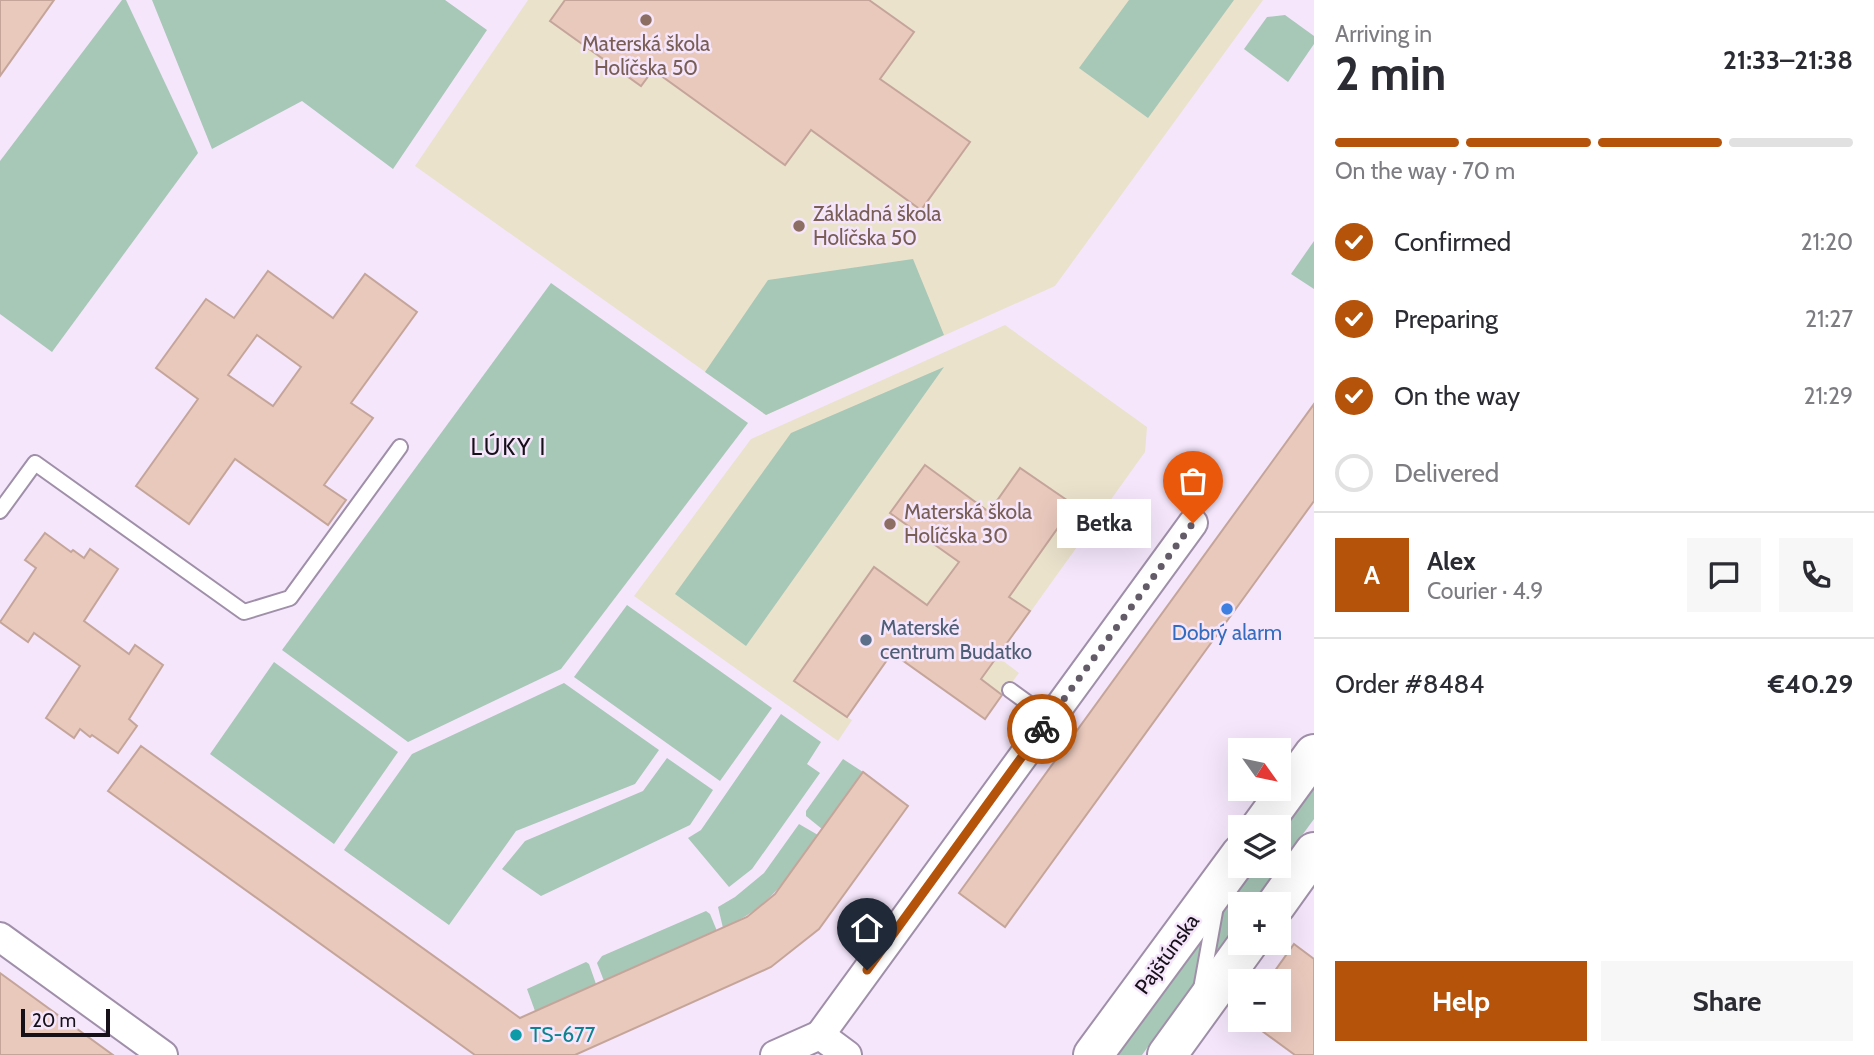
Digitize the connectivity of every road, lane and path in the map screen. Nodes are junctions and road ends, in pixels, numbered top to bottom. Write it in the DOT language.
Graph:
graph roads {
  1 [pos="400,447"];
  2 [pos="0,511"];
  3 [pos="1193,523"];
  4 [pos="1010,690"];
  5 [pos="1050,719"];
  6 [pos="1314,754"];
  7 [pos="1269,815"];
  8 [pos="1314,852"];
  9 [pos="1228,871"];
  10 [pos="1228,878"];
  11 [pos="1285,892"];
  12 [pos="0,937"];
  13 [pos="1239,955"];
  14 [pos="1196,1014"];
  15 [pos="820,1035"];
  16 [pos="163,1055"];
  17 [pos="775,1055"];
  18 [pos="847,1055"];
  19 [pos="1093,1055"];
  20 [pos="1167,1055"];
  1 -- 2 [label="lane"];
  3 -- 5 [label="street"];
  4 -- 5 [label="lane"];
  5 -- 15 [label="street"];
  6 -- 7 [label="main road"];
  8 -- 11 [label="main road"];
  9 -- 19 [label="main road, Pajštúnska"];
  10 -- 14 [label="lane"];
  12 -- 16 [label="street"];
  13 -- 14 [label="main road"];
  14 -- 20 [label="main road"];
  15 -- 17 [label="street"];
  15 -- 18 [label="street"];
}
